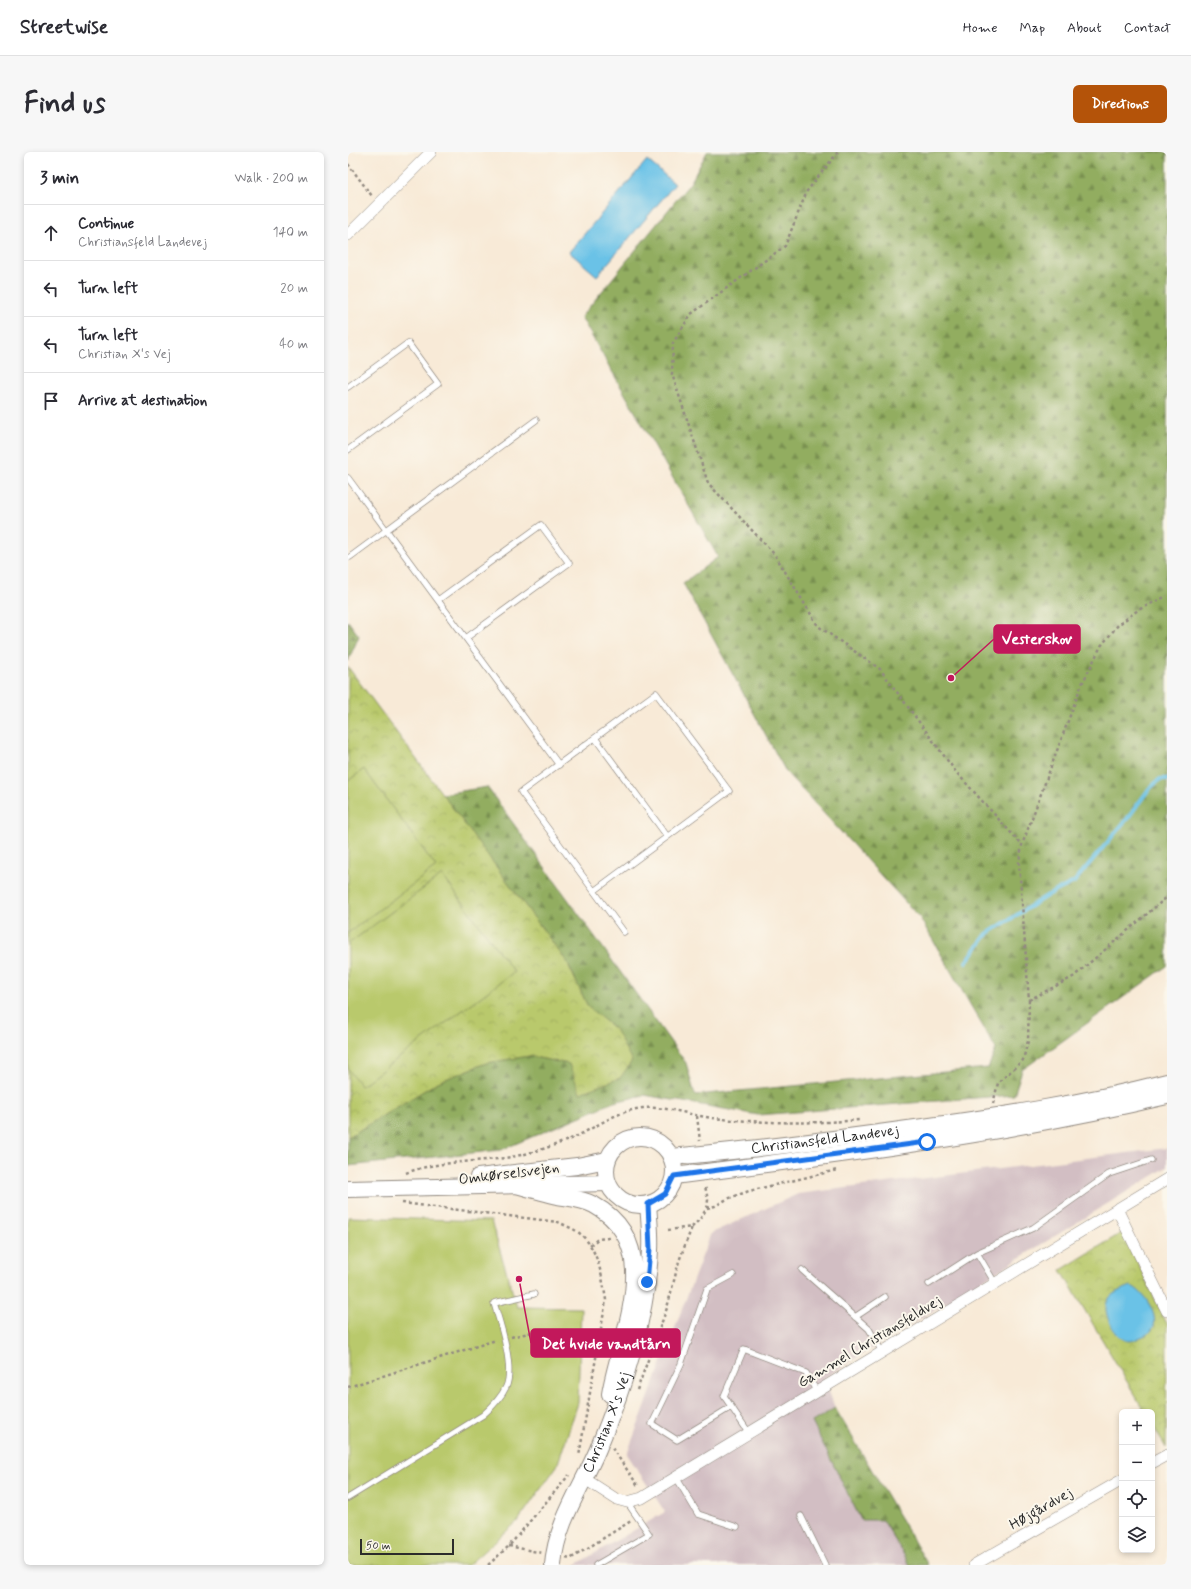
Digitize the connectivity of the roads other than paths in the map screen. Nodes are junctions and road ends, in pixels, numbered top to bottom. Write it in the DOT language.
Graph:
graph roads {
  1 [pos="431,152"];
  2 [pos="348,235"];
  3 [pos="348,387"];
  4 [pos="536,420"];
  5 [pos="348,450"];
  6 [pos="348,478"];
  7 [pos="386,530"];
  8 [pos="350,557"];
  9 [pos="438,600"];
  10 [pos="466,638"];
  11 [pos="595,738"];
  12 [pos="559,765"];
  13 [pos="667,836"];
  14 [pos="594,891"];
  15 [pos="624,932"];
  16 [pos="1167,1082"];
  17 [pos="1167,1096"];
  18 [pos="671,1157"];
  19 [pos="607,1160"];
  20 [pos="1151,1160"];
  21 [pos="674,1176"];
  22 [pos="1167,1179"];
  23 [pos="407,1180"];
  24 [pos="608,1183"];
  25 [pos="517,1185"];
  26 [pos="348,1188"];
  27 [pos="648,1204"];
  28 [pos="1118,1209"];
  29 [pos="977,1253"];
  30 [pos="802,1270"];
  31 [pos="733,1275"];
  32 [pos="995,1283"];
  33 [pos="929,1284"];
  34 [pos="534,1294"];
  35 [pos="885,1297"];
  36 [pos="1167,1311"];
  37 [pos="855,1317"];
  38 [pos="882,1352"];
  39 [pos="817,1392"];
  40 [pos="731,1407"];
  41 [pos="749,1433"];
  42 [pos="607,1445"];
  43 [pos="1167,1455"];
  44 [pos="1155,1461"];
  45 [pos="579,1475"];
  46 [pos="676,1478"];
  47 [pos="1120,1481"];
  48 [pos="348,1498"];
  49 [pos="627,1502"];
  50 [pos="801,1516"];
  51 [pos="737,1527"];
  52 [pos="553,1560"];
  53 [pos="596,1565"];
  54 [pos="825,1565"];
  55 [pos="974,1565"];
  1 -- 2 [label="street"];
  3 -- 5 [label="lane"];
  4 -- 7 [label="lane"];
  6 -- 7 [label="lane"];
  7 -- 8 [label="lane"];
  7 -- 9 [label="lane"];
  9 -- 10 [label="lane"];
  9 -- 10 [label="lane"];
  10 -- 12 [label="lane"];
  11 -- 12 [label="lane"];
  11 -- 13 [label="lane"];
  11 -- 13 [label="lane"];
  12 -- 14 [label="lane"];
  13 -- 14 [label="lane"];
  14 -- 15 [label="lane"];
  16 -- 18 [label="main road, Christiansfeld Landevej"];
  17 -- 21 [label="main road, Christiansfeld Landevej"];
  18 -- 19 [label="main road"];
  18 -- 21 [label="main road"];
  19 -- 23 [label="main road, Omkørselsvejen"];
  19 -- 24 [label="main road"];
  20 -- 29 [label="lane"];
  21 -- 27 [label="main road"];
  22 -- 28 [label="street, Gammel Christiansfeldvej"];
  23 -- 25 [label="main road, Omkørselsvejen"];
  23 -- 26 [label="main road, Omkørselsvejen"];
  24 -- 25 [label="main road, Omkørselsvejen"];
  24 -- 27 [label="main road"];
  25 -- 42 [label="main road"];
  27 -- 42 [label="main road, Christian X's Vej"];
  28 -- 32 [label="street, Gammel Christiansfeldvej"];
  28 -- 36 [label="street"];
  29 -- 32 [label="lane"];
  29 -- 33 [label="lane"];
  30 -- 37 [label="lane"];
  31 -- 40 [label="lane"];
  32 -- 38 [label="street, Gammel Christiansfeldvej"];
  34 -- 48 [label="lane"];
  35 -- 37 [label="lane"];
  37 -- 38 [label="lane"];
  38 -- 39 [label="street, Gammel Christiansfeldvej"];
  39 -- 40 [label="lane"];
  39 -- 41 [label="street, Gammel Christiansfeldvej"];
  40 -- 41 [label="lane"];
  41 -- 46 [label="street, Gammel Christiansfeldvej"];
  42 -- 45 [label="main road, Christian X's Vej"];
  43 -- 44 [label="street"];
  45 -- 49 [label="street"];
  45 -- 52 [label="main road, Christian X's Vej"];
  46 -- 49 [label="street, Gammel Christiansfeldvej"];
  46 -- 51 [label="lane"];
  47 -- 55 [label="street, Højgårdvej"];
  49 -- 53 [label="lane"];
  50 -- 54 [label="lane"];
}
